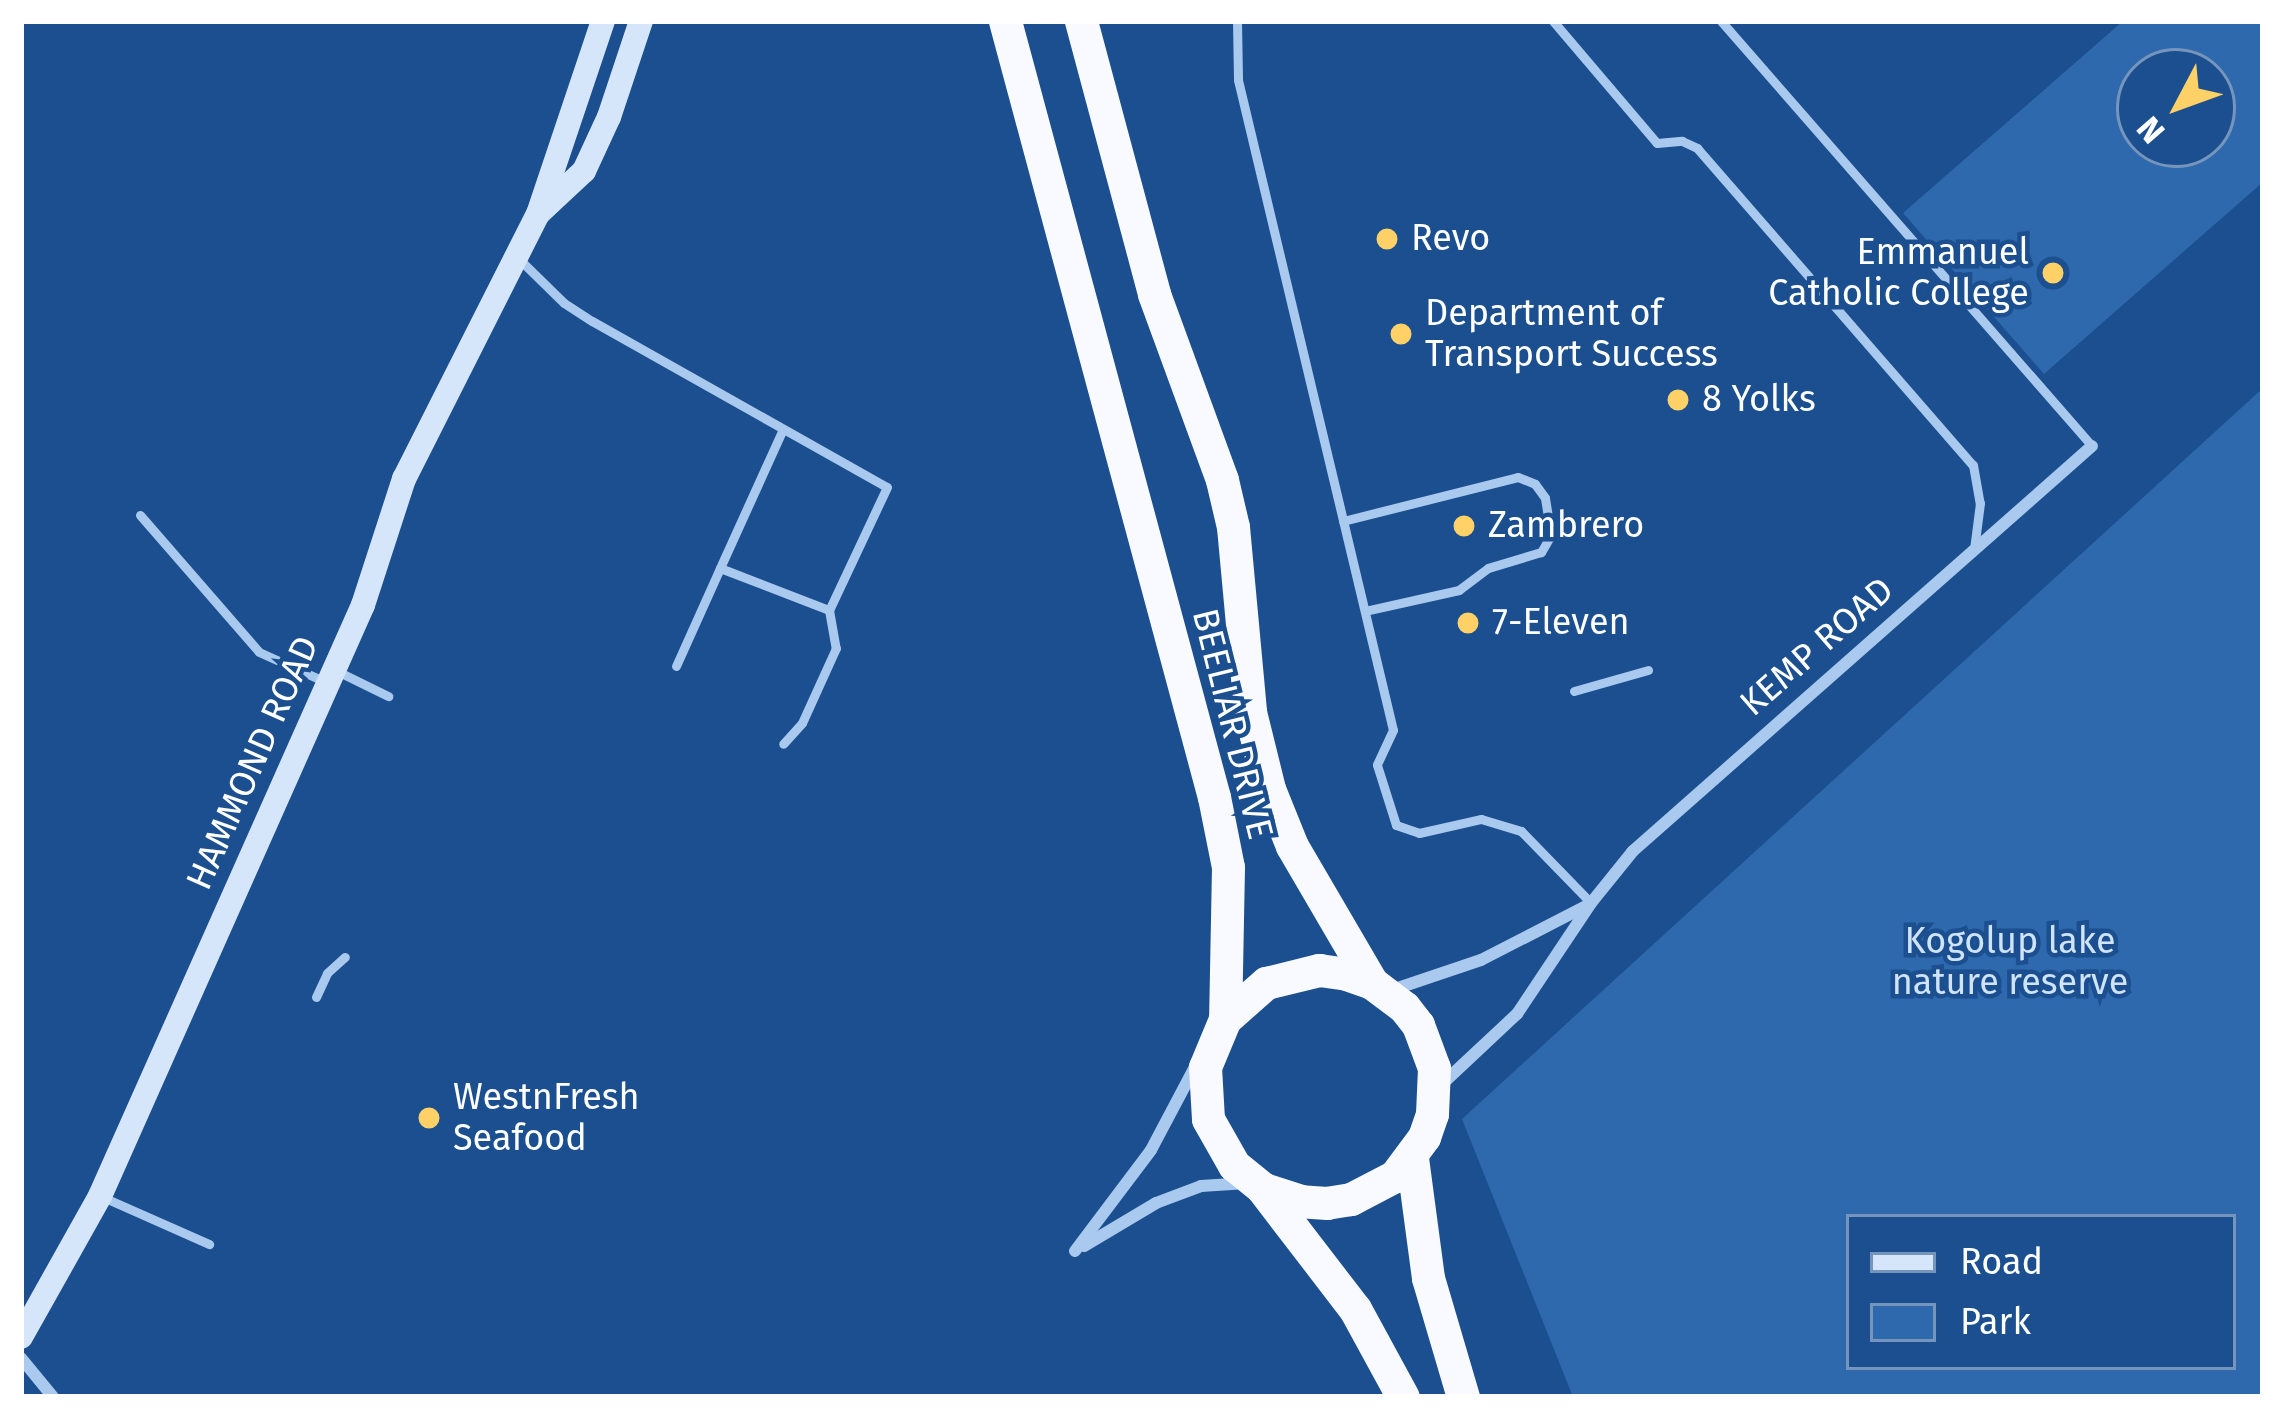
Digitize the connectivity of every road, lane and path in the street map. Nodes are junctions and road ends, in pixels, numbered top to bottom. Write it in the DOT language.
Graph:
graph roads {
  1 [pos="603,21"];
  2 [pos="641,21"];
  3 [pos="1005,21"];
  4 [pos="1081,21"];
  5 [pos="1237,21"];
  6 [pos="1552,21"];
  7 [pos="1721,21"];
  8 [pos="538,214"];
  9 [pos="517,256"];
  10 [pos="783,429"];
  11 [pos="2092,446"];
  12 [pos="140,514"];
  13 [pos="1343,521"];
  14 [pos="1974,549"];
  15 [pos="720,568"];
  16 [pos="829,610"];
  17 [pos="1365,611"];
  18 [pos="676,666"];
  19 [pos="1648,670"];
  20 [pos="330,676"];
  21 [pos="1574,691"];
  22 [pos="388,696"];
  23 [pos="784,744"];
  24 [pos="1591,903"];
  25 [pos="344,957"];
  26 [pos="1379,988"];
  27 [pos="316,997"];
  28 [pos="1222,1024"];
  29 [pos="1436,1090"];
  30 [pos="1412,1158"];
  31 [pos="1258,1185"];
  32 [pos="100,1196"];
  33 [pos="209,1244"];
  34 [pos="21,1337"];
  35 [pos="21,1358"];
  36 [pos="53,1397"];
  37 [pos="1403,1397"];
  38 [pos="1463,1397"];
  1 -- 8 [label="main road, HAMMOND ROAD"];
  2 -- 8 [label="main road, HAMMOND ROAD"];
  3 -- 28 [label="highway, BEELIAR DRIVE"];
  4 -- 26 [label="highway, BEELIAR DRIVE"];
  5 -- 13 [label="lane"];
  6 -- 14 [label="lane"];
  7 -- 11 [label="lane"];
  8 -- 9 [label="main road, HAMMOND ROAD"];
  9 -- 10 [label="lane"];
  9 -- 20 [label="main road, HAMMOND ROAD"];
  10 -- 15 [label="lane"];
  10 -- 16 [label="lane"];
  11 -- 14 [label="street, KEMP ROAD"];
  12 -- 20 [label="lane"];
  13 -- 17 [label="lane"];
  13 -- 17 [label="lane"];
  14 -- 24 [label="street, KEMP ROAD"];
  15 -- 16 [label="lane"];
  15 -- 18 [label="lane"];
  16 -- 23 [label="lane"];
  17 -- 24 [label="lane"];
  19 -- 21 [label="lane"];
  20 -- 22 [label="lane"];
  20 -- 32 [label="main road, HAMMOND ROAD"];
  24 -- 26 [label="street, KEMP ROAD"];
  24 -- 29 [label="street, KEMP ROAD"];
  25 -- 27 [label="lane"];
  26 -- 28 [label="highway"];
  26 -- 29 [label="highway"];
  28 -- 31 [label="highway, BEELIAR DRIVE"];
  28 -- 31 [label="street"];
  29 -- 30 [label="highway"];
  30 -- 31 [label="highway"];
  30 -- 38 [label="highway"];
  31 -- 37 [label="highway, BEELIAR DRIVE"];
  32 -- 33 [label="lane"];
  32 -- 34 [label="main road, HAMMOND ROAD"];
  35 -- 36 [label="street"];
}
